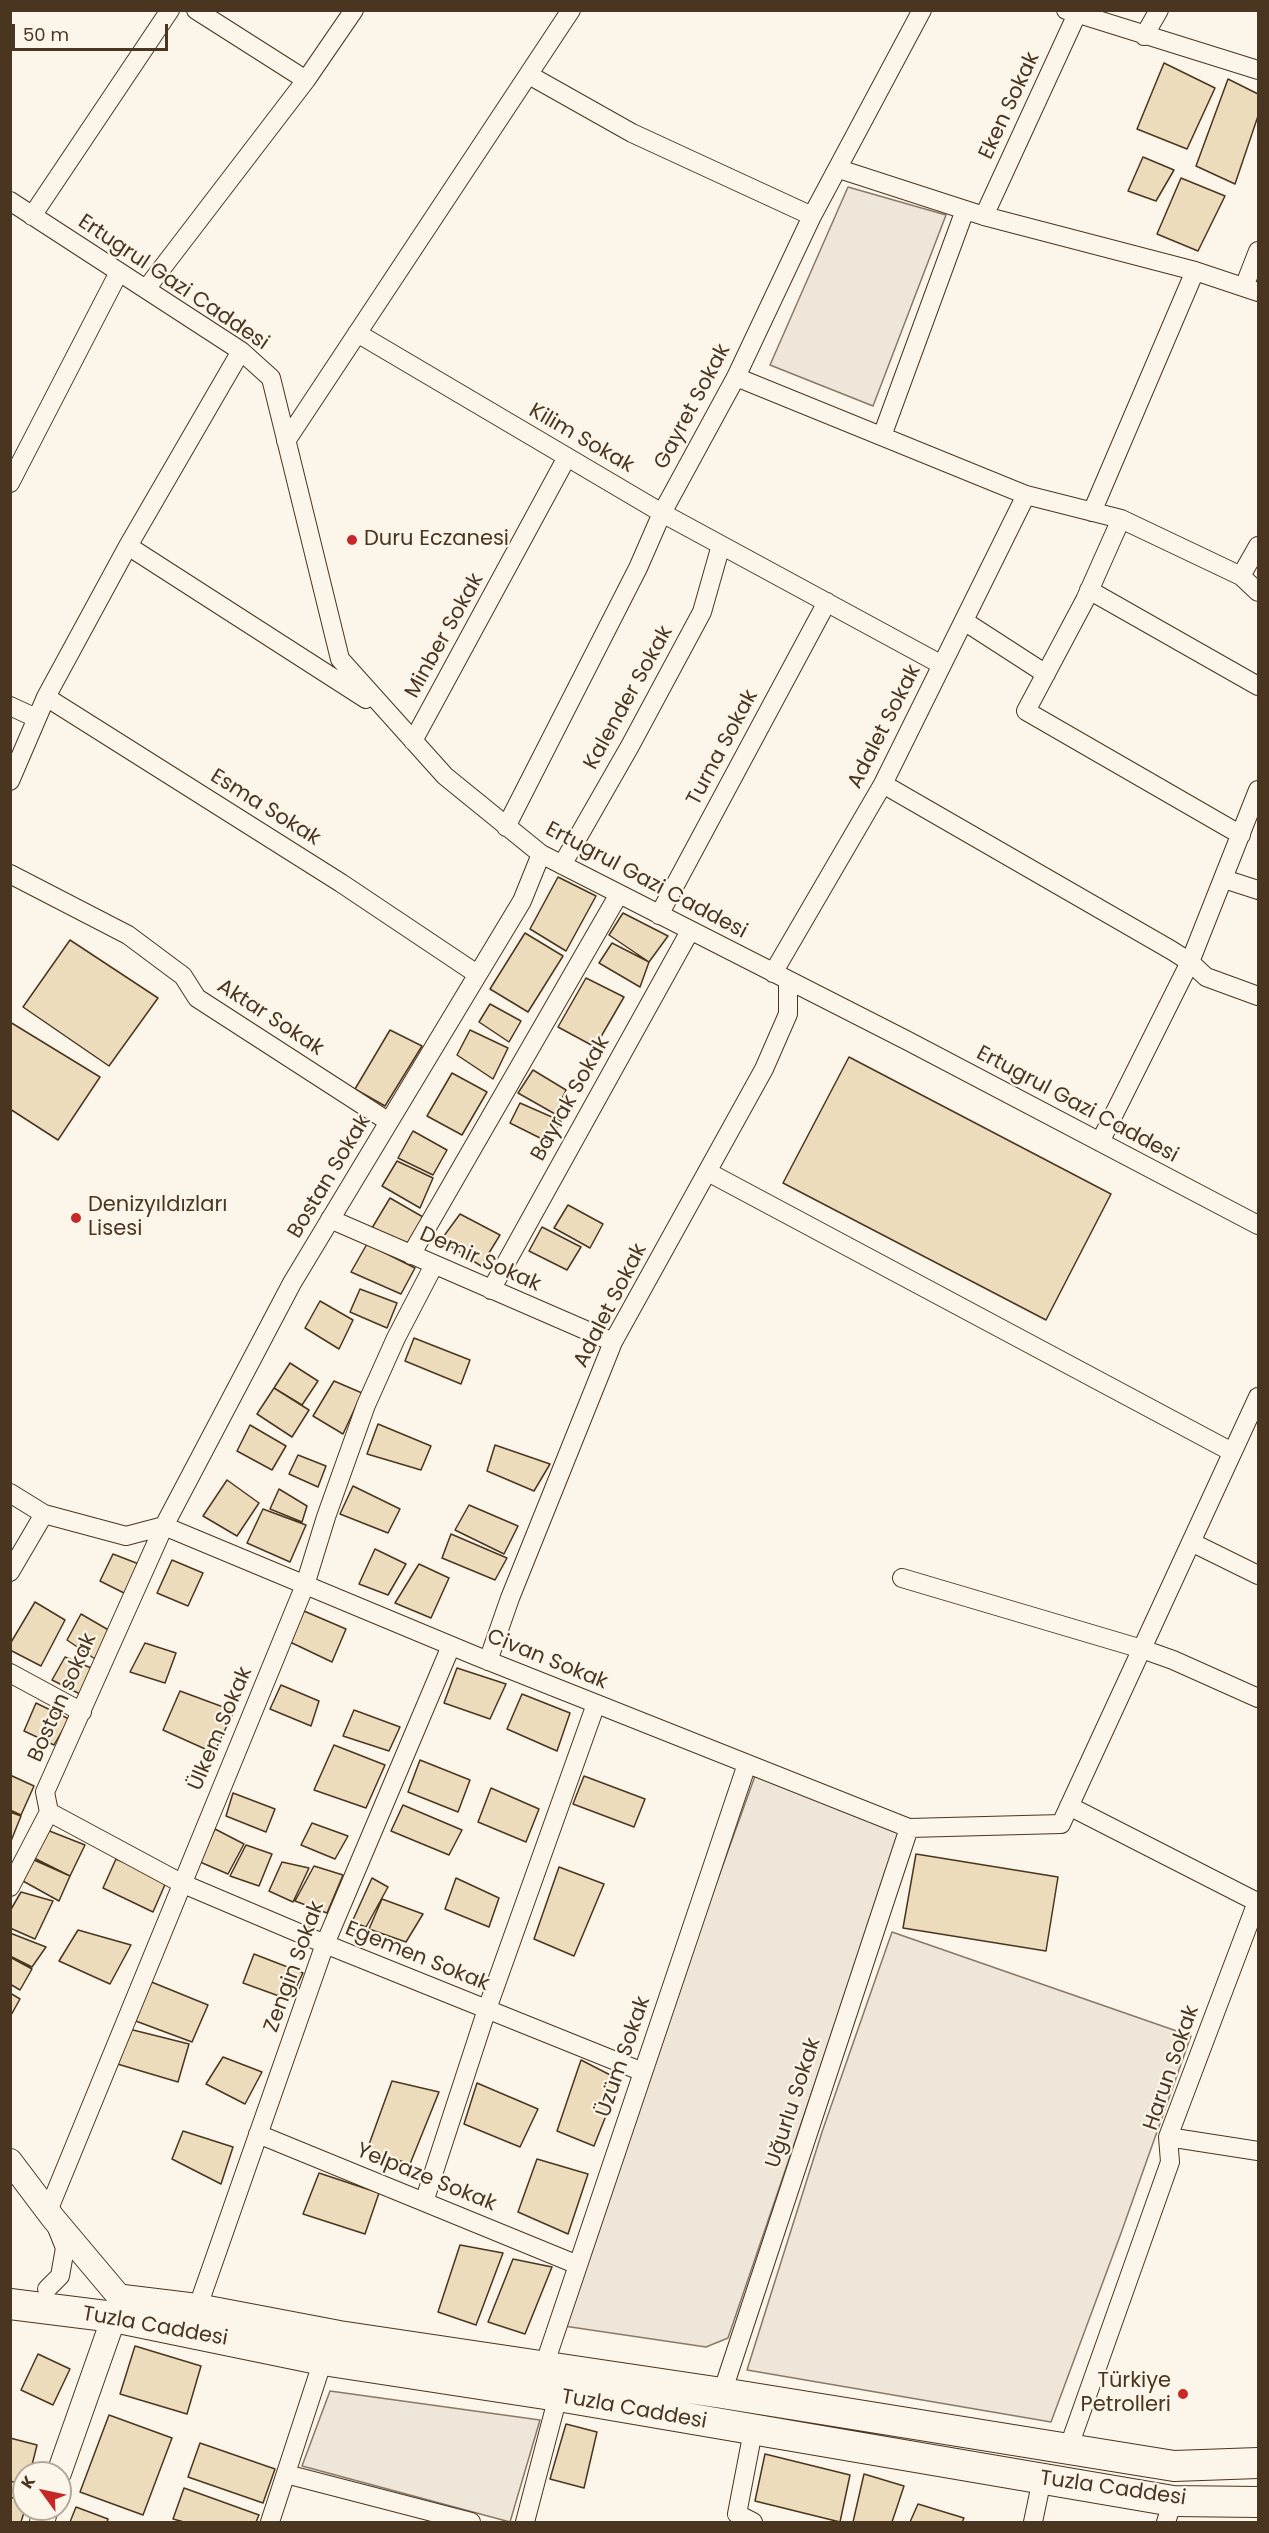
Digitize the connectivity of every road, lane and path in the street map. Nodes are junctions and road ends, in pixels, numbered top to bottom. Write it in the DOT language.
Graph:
graph roads {
  1 [pos="170,10"];
  2 [pos="196,10"];
  3 [pos="354,10"];
  4 [pos="571,10"];
  5 [pos="922,10"];
  6 [pos="1159,10"];
  7 [pos="1071,12"];
  8 [pos="1144,36"];
  9 [pos="1258,70"];
  10 [pos="529,75"];
  11 [pos="306,80"];
  12 [pos="839,169"];
  13 [pos="10,201"];
  14 [pos="965,210"];
  15 [pos="32,216"];
  16 [pos="812,216"];
  17 [pos="984,216"];
  18 [pos="1258,251"];
  19 [pos="1195,271"];
  20 [pos="119,272"];
  21 [pos="146,289"];
  22 [pos="1251,290"];
  23 [pos="357,333"];
  24 [pos="241,351"];
  25 [pos="736,377"];
  26 [pos="882,436"];
  27 [pos="286,441"];
  28 [pos="567,457"];
  29 [pos="10,483"];
  30 [pos="1026,495"];
  31 [pos="1092,512"];
  32 [pos="662,513"];
  33 [pos="1121,519"];
  34 [pos="721,545"];
  35 [pos="128,546"];
  36 [pos="1258,546"];
  37 [pos="1241,576"];
  38 [pos="1089,590"];
  39 [pos="1258,592"];
  40 [pos="827,603"];
  41 [pos="964,621"];
  42 [pos="942,665"];
  43 [pos="1046,674"];
  44 [pos="1258,686"];
  45 [pos="46,698"];
  46 [pos="10,706"];
  47 [pos="387,712"];
  48 [pos="36,718"];
  49 [pos="413,741"];
  50 [pos="10,781"];
  51 [pos="883,784"];
  52 [pos="1258,790"];
  53 [pos="506,826"];
  54 [pos="1241,835"];
  55 [pos="541,855"];
  56 [pos="562,865"];
  57 [pos="10,874"];
  58 [pos="1224,879"];
  59 [pos="1258,890"];
  60 [pos="619,894"];
  61 [pos="659,915"];
  62 [pos="690,930"];
  63 [pos="1190,962"];
  64 [pos="477,974"];
  65 [pos="781,977"];
  66 [pos="1258,996"];
  67 [pos="389,1122"];
  68 [pos="1100,1142"];
  69 [pos="708,1172"];
  70 [pos="330,1219"];
  71 [pos="1258,1225"];
  72 [pos="411,1255"];
  73 [pos="434,1265"];
  74 [pos="492,1290"];
  75 [pos="613,1342"];
  76 [pos="1257,1402"];
  77 [pos="1232,1452"];
  78 [pos="10,1493"];
  79 [pos="44,1514"];
  80 [pos="164,1526"];
  81 [pos="1191,1542"];
  82 [pos="10,1572"];
  83 [pos="1258,1575"];
  84 [pos="902,1578"];
  85 [pos="305,1585"];
  86 [pos="452,1646"];
  87 [pos="1142,1649"];
  88 [pos="488,1661"];
  89 [pos="10,1673"];
  90 [pos="1258,1698"];
  91 [pos="596,1704"];
  92 [pos="82,1712"];
  93 [pos="747,1764"];
  94 [pos="1069,1806"];
  95 [pos="49,1812"];
  96 [pos="909,1828"];
  97 [pos="181,1883"];
  98 [pos="10,1887"];
  99 [pos="325,1944"];
  100 [pos="487,2009"];
  101 [pos="643,2072"];
  102 [pos="258,2134"];
  103 [pos="1168,2137"];
  104 [pos="1258,2151"];
  105 [pos="10,2160"];
  106 [pos="424,2202"];
  107 [pos="50,2214"];
  108 [pos="578,2265"];
  109 [pos="10,2283"];
  110 [pos="47,2289"];
  111 [pos="10,2304"];
  112 [pos="118,2308"];
  113 [pos="197,2309"];
  114 [pos="323,2360"];
  115 [pos="544,2366"];
  116 [pos="722,2393"];
  117 [pos="558,2396"];
  118 [pos="753,2431"];
  119 [pos="1068,2449"];
  120 [pos="63,2461"];
  121 [pos="1258,2463"];
  122 [pos="286,2474"];
  123 [pos="1042,2479"];
  124 [pos="1258,2502"];
  125 [pos="1169,2512"];
  126 [pos="270,2523"];
  127 [pos="471,2523"];
  128 [pos="525,2523"];
  129 [pos="753,2523"];
  130 [pos="1033,2523"];
  1 -- 15 [label="street"];
  2 -- 11 [label="street"];
  3 -- 11 [label="street"];
  4 -- 10 [label="street"];
  5 -- 12 [label="street, Gayret Sokak"];
  6 -- 8 [label="street"];
  7 -- 8 [label="street"];
  7 -- 17 [label="street, Eken Sokak"];
  8 -- 9 [label="street"];
  10 -- 16 [label="street"];
  10 -- 23 [label="street"];
  11 -- 21 [label="street"];
  12 -- 14 [label="street"];
  12 -- 16 [label="street, Gayret Sokak"];
  13 -- 15 [label="street, Ertugrul Gazi Caddesi"];
  14 -- 17 [label="street"];
  14 -- 26 [label="street"];
  15 -- 20 [label="street, Ertugrul Gazi Caddesi"];
  16 -- 25 [label="street, Gayret Sokak"];
  17 -- 19 [label="street"];
  18 -- 22 [label="street"];
  19 -- 22 [label="street"];
  19 -- 31 [label="street"];
  20 -- 21 [label="street, Ertugrul Gazi Caddesi"];
  20 -- 29 [label="street"];
  21 -- 24 [label="street, Ertugrul Gazi Caddesi"];
  23 -- 27 [label="street"];
  23 -- 28 [label="street, Kilim Sokak"];
  24 -- 27 [label="street, Ertugrul Gazi Caddesi"];
  24 -- 35 [label="street"];
  25 -- 26 [label="street"];
  25 -- 32 [label="street, Gayret Sokak"];
  26 -- 30 [label="street"];
  27 -- 47 [label="street, Ertugrul Gazi Caddesi"];
  28 -- 32 [label="street, Kilim Sokak"];
  28 -- 49 [label="street, Minber Sokak"];
  30 -- 31 [label="street"];
  30 -- 41 [label="street, Adalet Sokak"];
  31 -- 33 [label="street"];
  32 -- 34 [label="street, Kilim Sokak"];
  32 -- 53 [label="street, Gayret Sokak"];
  33 -- 37 [label="street"];
  33 -- 38 [label="street"];
  34 -- 40 [label="street, Kilim Sokak"];
  34 -- 56 [label="street, Kalender Sokak"];
  35 -- 45 [label="street"];
  35 -- 47 [label="street"];
  36 -- 37 [label="street"];
  37 -- 39 [label="street"];
  38 -- 43 [label="street"];
  38 -- 44 [label="street"];
  40 -- 42 [label="street, Kilim Sokak"];
  40 -- 61 [label="street, Turna Sokak"];
  41 -- 42 [label="street, Adalet Sokak"];
  41 -- 43 [label="street"];
  42 -- 51 [label="street, Adalet Sokak"];
  43 -- 54 [label="street"];
  45 -- 48 [label="street"];
  45 -- 64 [label="street, Esma Sokak"];
  46 -- 48 [label="street"];
  47 -- 49 [label="street, Ertugrul Gazi Caddesi"];
  48 -- 50 [label="street"];
  49 -- 53 [label="street, Ertugrul Gazi Caddesi"];
  51 -- 63 [label="street"];
  51 -- 65 [label="street, Adalet Sokak"];
  52 -- 54 [label="street"];
  53 -- 55 [label="street, Ertugrul Gazi Caddesi"];
  54 -- 58 [label="street"];
  55 -- 56 [label="street, Ertugrul Gazi Caddesi"];
  55 -- 64 [label="street, Bostan Sokak"];
  56 -- 60 [label="street, Ertugrul Gazi Caddesi"];
  57 -- 67 [label="street, Aktar Sokak"];
  58 -- 59 [label="street"];
  58 -- 63 [label="street"];
  60 -- 61 [label="street, Ertugrul Gazi Caddesi"];
  60 -- 72 [label="street"];
  61 -- 62 [label="street, Ertugrul Gazi Caddesi"];
  62 -- 65 [label="street, Ertugrul Gazi Caddesi"];
  62 -- 74 [label="street, Bayrak Sokak"];
  63 -- 66 [label="street"];
  63 -- 68 [label="street"];
  64 -- 67 [label="street, Bostan Sokak"];
  65 -- 68 [label="street, Ertugrul Gazi Caddesi"];
  65 -- 69 [label="street, Adalet Sokak"];
  67 -- 70 [label="street, Bostan Sokak"];
  68 -- 71 [label="street, Ertugrul Gazi Caddesi"];
  69 -- 75 [label="street, Adalet Sokak"];
  69 -- 77 [label="street"];
  70 -- 72 [label="street, Demir Sokak"];
  70 -- 80 [label="street, Bostan Sokak"];
  72 -- 73 [label="street, Demir Sokak"];
  73 -- 74 [label="street, Demir Sokak"];
  73 -- 85 [label="street, Ülkem Sokak"];
  74 -- 75 [label="street, Demir Sokak"];
  75 -- 88 [label="street, Adalet Sokak"];
  76 -- 77 [label="street"];
  77 -- 81 [label="street"];
  78 -- 79 [label="street"];
  79 -- 80 [label="street"];
  79 -- 82 [label="street"];
  80 -- 85 [label="street, Civan Sokak"];
  80 -- 92 [label="street, Bostan sokak"];
  81 -- 83 [label="street"];
  81 -- 87 [label="street"];
  84 -- 87 [label="street"];
  85 -- 86 [label="street, Civan Sokak"];
  85 -- 97 [label="street, Ülkem Sokak"];
  86 -- 88 [label="street, Civan Sokak"];
  86 -- 99 [label="street, Zengin Sokak"];
  87 -- 90 [label="street"];
  87 -- 94 [label="street"];
  88 -- 91 [label="street, Civan Sokak"];
  89 -- 92 [label="street"];
  91 -- 93 [label="street, Civan Sokak"];
  91 -- 100 [label="street"];
  92 -- 95 [label="street, Bostan sokak"];
  93 -- 96 [label="street, Civan Sokak"];
  93 -- 101 [label="street, Üzüm Sokak"];
  94 -- 96 [label="street, Civan Sokak"];
  94 -- 103 [label="street, Harun Sokak"];
  95 -- 97 [label="street, Egemen Sokak"];
  95 -- 98 [label="street, Bostan sokak"];
  96 -- 116 [label="street, Uğurlu Sokak"];
  97 -- 99 [label="street, Egemen Sokak"];
  97 -- 107 [label="street, Ülkem Sokak"];
  99 -- 100 [label="street, Egemen Sokak"];
  99 -- 102 [label="street, Zengin Sokak"];
  100 -- 101 [label="street, Egemen Sokak"];
  100 -- 106 [label="street"];
  101 -- 108 [label="street, Üzüm Sokak"];
  102 -- 106 [label="street, Yelpaze Sokak"];
  102 -- 113 [label="street, Zengin Sokak"];
  103 -- 104 [label="street"];
  103 -- 119 [label="street, Harun Sokak"];
  105 -- 107 [label="street"];
  106 -- 108 [label="street, Yelpaze Sokak"];
  107 -- 110 [label="street"];
  107 -- 112 [label="street"];
  108 -- 115 [label="street, Üzüm Sokak"];
  109 -- 110 [label="main road, Tuzla Caddesi"];
  110 -- 112 [label="main road, Tuzla Caddesi"];
  111 -- 112 [label="main road, Tuzla Caddesi"];
  112 -- 113 [label="main road, Tuzla Caddesi"];
  112 -- 114 [label="main road, Tuzla Caddesi"];
  112 -- 120 [label="street"];
  113 -- 115 [label="main road, Tuzla Caddesi"];
  114 -- 117 [label="main road, Tuzla Caddesi"];
  114 -- 122 [label="street"];
  115 -- 116 [label="main road, Tuzla Caddesi"];
  116 -- 119 [label="main road, Tuzla Caddesi"];
  117 -- 118 [label="main road, Tuzla Caddesi"];
  117 -- 128 [label="street"];
  118 -- 123 [label="main road, Tuzla Caddesi"];
  118 -- 129 [label="street"];
  119 -- 121 [label="main road, Tuzla Caddesi"];
  122 -- 126 [label="street"];
  122 -- 127 [label="street"];
  123 -- 125 [label="main road, Tuzla Caddesi"];
  123 -- 130 [label="street"];
  124 -- 125 [label="main road, Tuzla Caddesi"];
}
